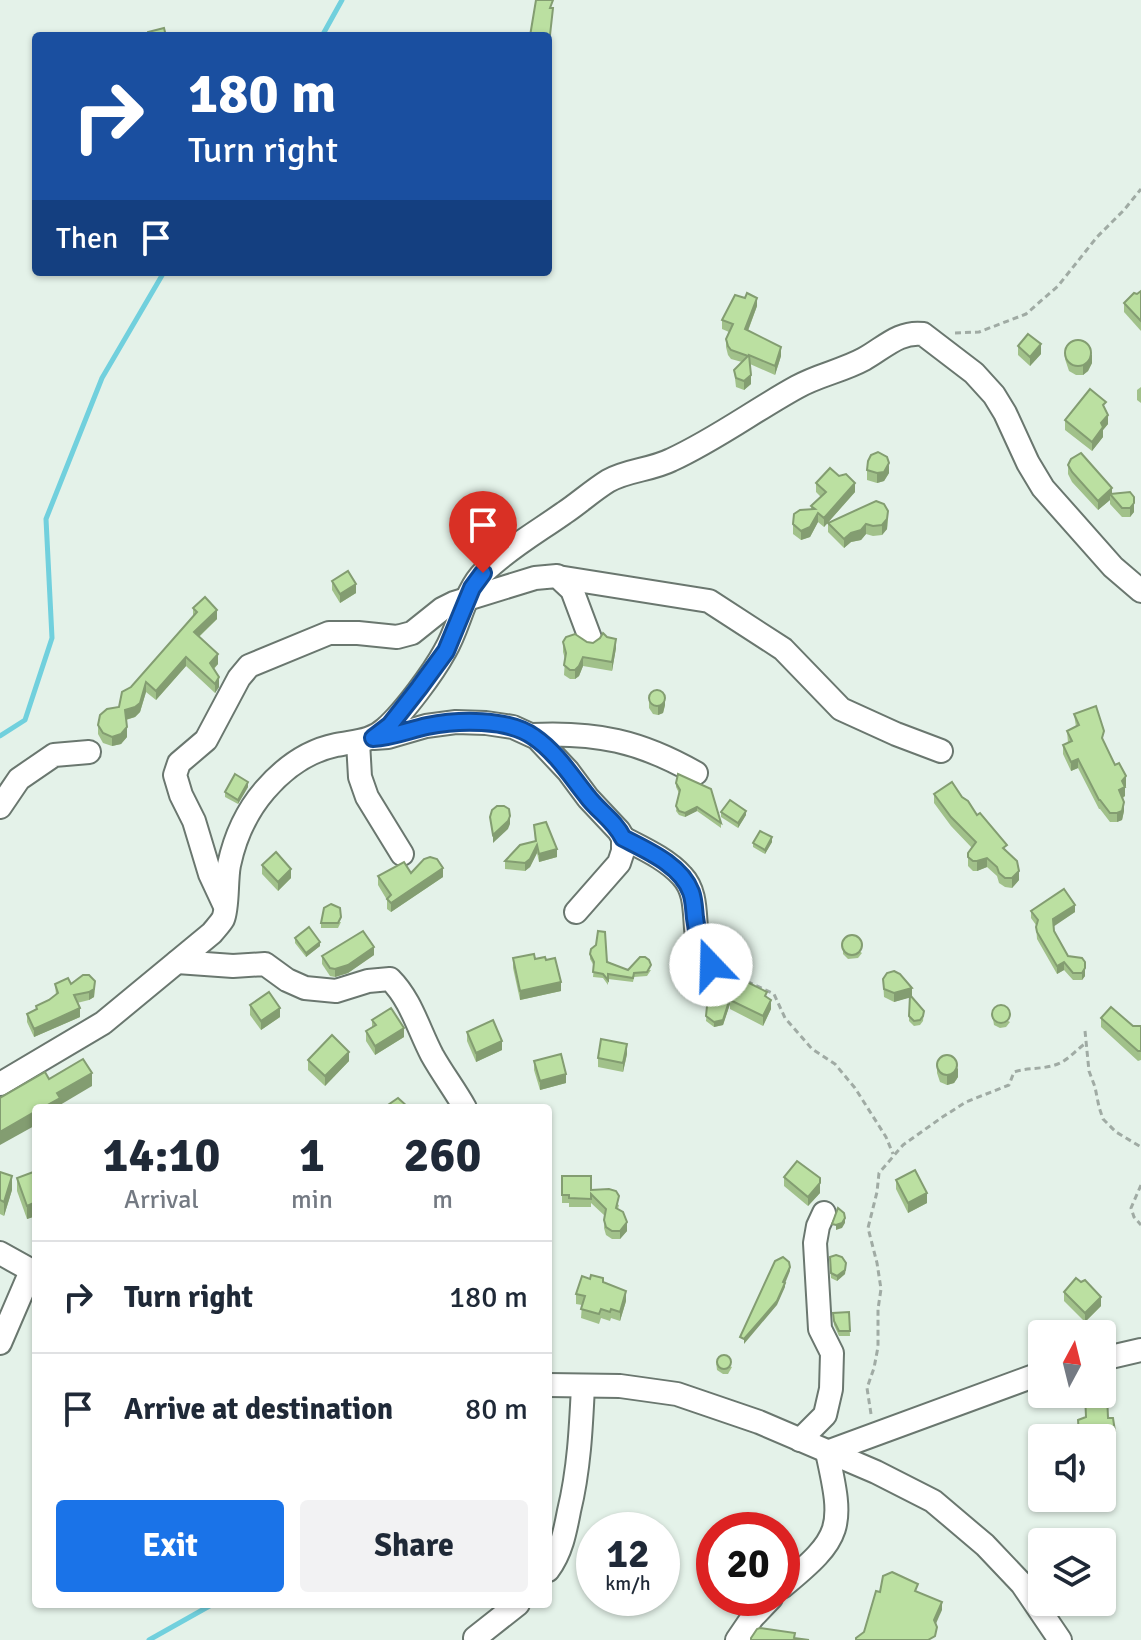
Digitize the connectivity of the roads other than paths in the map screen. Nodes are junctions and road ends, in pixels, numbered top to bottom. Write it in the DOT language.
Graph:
graph roads {
  1 [pos="557,576"];
  2 [pos="1141,591"];
  3 [pos="467,600"];
  4 [pos="590,638"];
  5 [pos="532,735"];
  6 [pos="366,740"];
  7 [pos="941,751"];
  8 [pos="89,752"];
  9 [pos="696,773"];
  10 [pos="0,807"];
  11 [pos="623,838"];
  12 [pos="402,854"];
  13 [pos="226,908"];
  14 [pos="576,912"];
  15 [pos="177,962"];
  16 [pos="711,965"];
  17 [pos="0,1084"];
  18 [pos="463,1104"];
  19 [pos="824,1213"];
  20 [pos="0,1253"];
  21 [pos="32,1271"];
  22 [pos="32,1276"];
  23 [pos="0,1343"];
  24 [pos="1141,1350"];
  25 [pos="1116,1356"];
  26 [pos="1028,1378"];
  27 [pos="552,1385"];
  28 [pos="583,1386"];
  29 [pos="800,1440"];
  30 [pos="827,1452"];
  31 [pos="552,1564"];
  32 [pos="800,1573"];
  33 [pos="513,1608"];
  34 [pos="754,1616"];
  35 [pos="475,1638"];
  36 [pos="737,1640"];
  37 [pos="1060,1640"];
  1 -- 3 [label="street"];
  1 -- 4 [label="street"];
  1 -- 7 [label="street"];
  2 -- 3 [label="street"];
  3 -- 6 [label="street"];
  3 -- 13 [label="street"];
  5 -- 6 [label="street"];
  5 -- 9 [label="street"];
  5 -- 11 [label="street"];
  6 -- 12 [label="street"];
  6 -- 13 [label="street"];
  8 -- 10 [label="street"];
  11 -- 14 [label="street"];
  11 -- 16 [label="street"];
  13 -- 15 [label="street"];
  15 -- 17 [label="street"];
  15 -- 18 [label="street"];
  19 -- 29 [label="street"];
  20 -- 21 [label="street"];
  22 -- 23 [label="street"];
  24 -- 25 [label="street"];
  26 -- 30 [label="street"];
  27 -- 28 [label="street"];
  28 -- 29 [label="street"];
  28 -- 31 [label="street"];
  29 -- 30 [label="street"];
  30 -- 32 [label="street"];
  30 -- 37 [label="street"];
  33 -- 35 [label="street"];
  34 -- 36 [label="street"];
}
